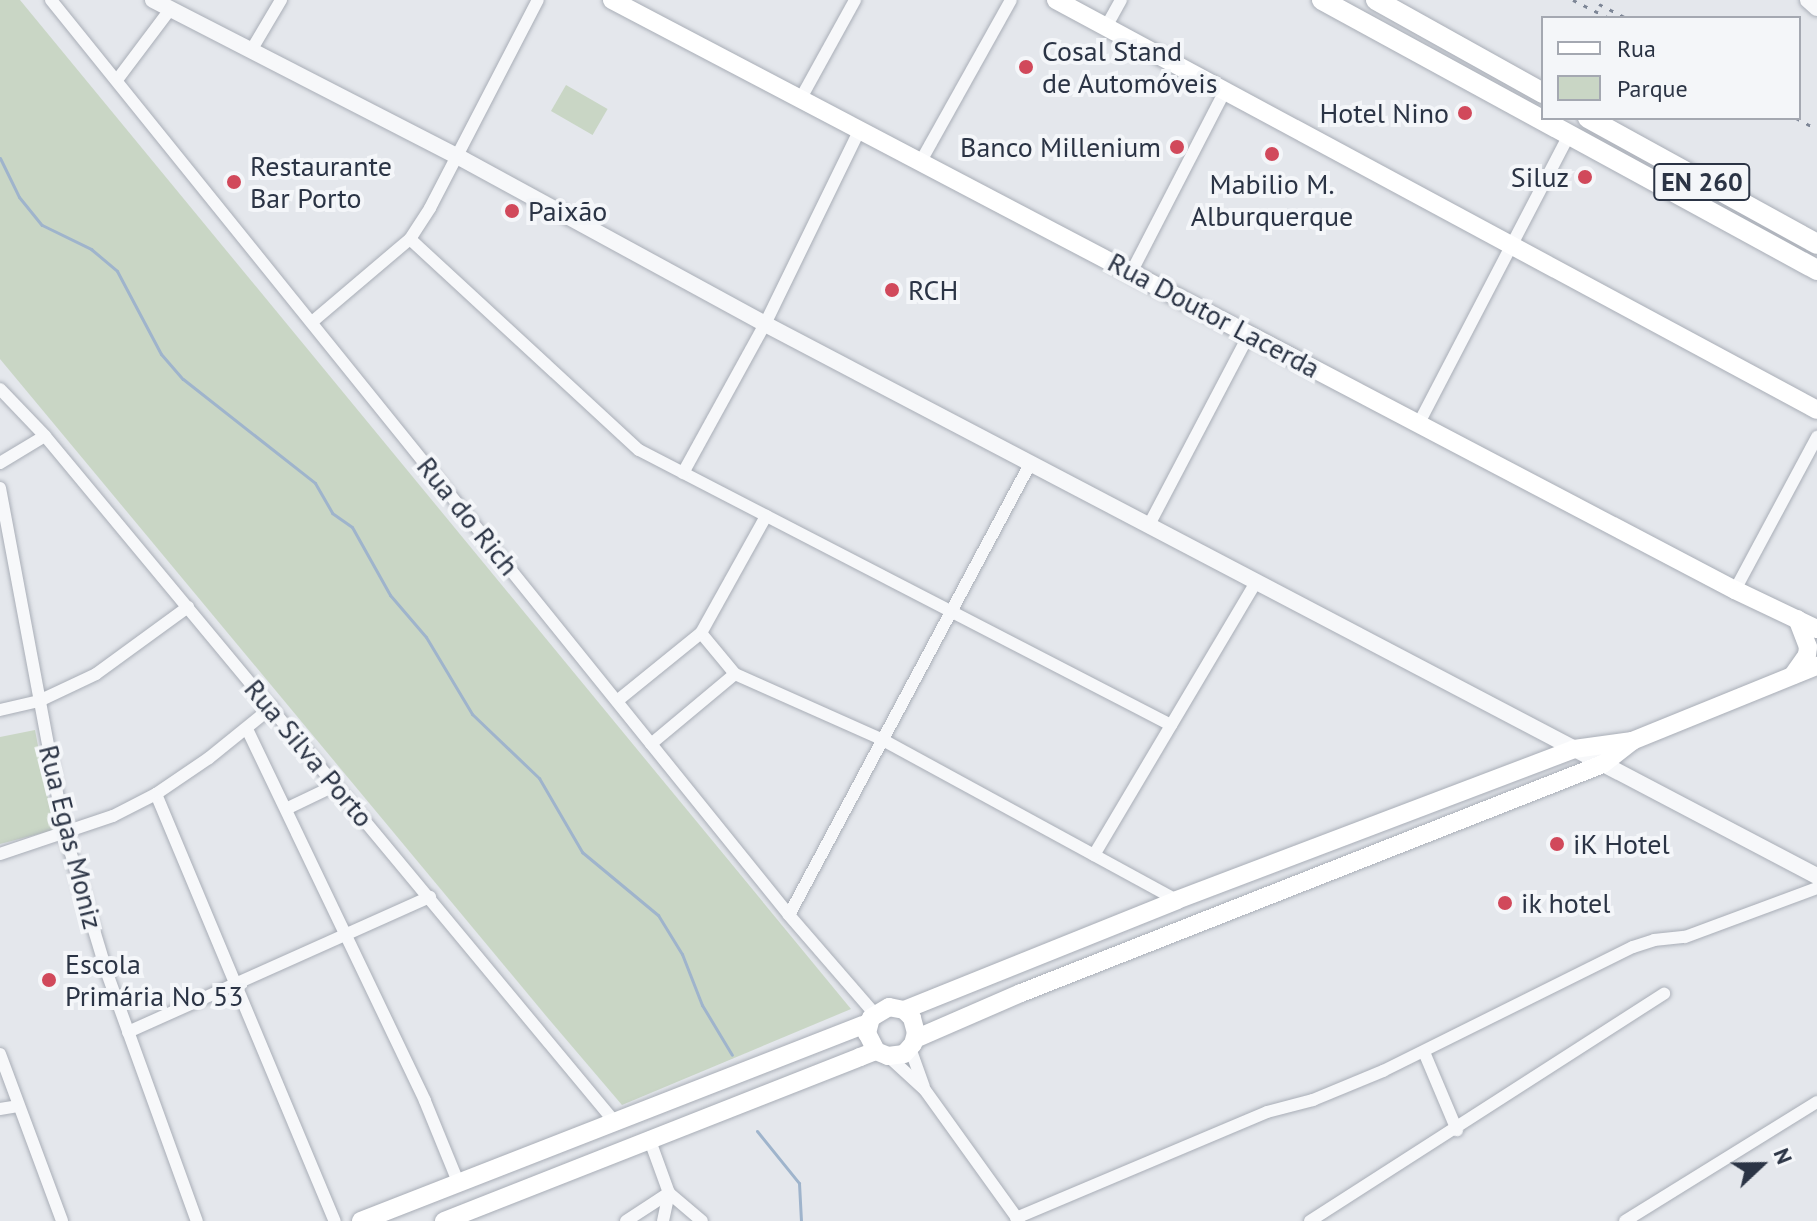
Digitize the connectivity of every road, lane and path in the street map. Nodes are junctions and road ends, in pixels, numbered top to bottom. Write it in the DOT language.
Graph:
graph roads {
  1 [pos="51,0"];
  2 [pos="61,0"];
  3 [pos="153,0"];
  4 [pos="281,0"];
  5 [pos="538,0"];
  6 [pos="612,0"];
  7 [pos="855,0"];
  8 [pos="1011,0"];
  9 [pos="1056,0"];
  10 [pos="1121,0"];
  11 [pos="1322,0"];
  12 [pos="1376,0"];
  13 [pos="171,8"];
  14 [pos="64,17"];
  15 [pos="1106,27"];
  16 [pos="252,49"];
  17 [pos="1482,58"];
  18 [pos="117,80"];
  19 [pos="1471,81"];
  20 [pos="1225,91"];
  21 [pos="1541,92"];
  22 [pos="801,98"];
  23 [pos="1541,120"];
  24 [pos="1542,120"];
  25 [pos="1592,120"];
  26 [pos="860,129"];
  27 [pos="1569,135"];
  28 [pos="457,156"];
  29 [pos="921,161"];
  30 [pos="1679,170"];
  31 [pos="1669,189"];
  32 [pos="1789,229"];
  33 [pos="410,239"];
  34 [pos="1817,244"];
  35 [pos="1512,245"];
  36 [pos="1779,249"];
  37 [pos="1817,270"];
  38 [pos="1132,271"];
  39 [pos="312,322"];
  40 [pos="765,324"];
  41 [pos="1250,333"];
  42 [pos="1,393"];
  43 [pos="1817,410"];
  44 [pos="1419,423"];
  45 [pos="45,436"];
  46 [pos="1817,437"];
  47 [pos="0,463"];
  48 [pos="1030,464"];
  49 [pos="683,473"];
  50 [pos="0,488"];
  51 [pos="766,516"];
  52 [pos="1149,525"];
  53 [pos="1256,582"];
  54 [pos="1735,590"];
  55 [pos="188,607"];
  56 [pos="951,612"];
  57 [pos="1797,619"];
  58 [pos="1817,629"];
  59 [pos="701,633"];
  60 [pos="1817,666"];
  61 [pos="735,674"];
  62 [pos="1793,675"];
  63 [pos="39,701"];
  64 [pos="617,701"];
  65 [pos="272,707"];
  66 [pos="0,710"];
  67 [pos="1171,725"];
  68 [pos="247,729"];
  69 [pos="883,740"];
  70 [pos="1632,741"];
  71 [pos="651,744"];
  72 [pos="1574,749"];
  73 [pos="1603,764"];
  74 [pos="336,785"];
  75 [pos="156,794"];
  76 [pos="288,808"];
  77 [pos="65,834"];
  78 [pos="0,854"];
  79 [pos="1094,855"];
  80 [pos="1817,876"];
  81 [pos="1817,888"];
  82 [pos="430,897"];
  83 [pos="1177,900"];
  84 [pos="789,915"];
  85 [pos="347,935"];
  86 [pos="236,984"];
  87 [pos="1664,994"];
  88 [pos="904,1010"];
  89 [pos="871,1018"];
  90 [pos="128,1032"];
  91 [pos="913,1044"];
  92 [pos="1424,1052"];
  93 [pos="0,1054"];
  94 [pos="882,1054"];
  95 [pos="925,1090"];
  96 [pos="1817,1102"];
  97 [pos="18,1106"];
  98 [pos="0,1109"];
  99 [pos="614,1121"];
  100 [pos="1457,1130"];
  101 [pos="649,1138"];
  102 [pos="458,1182"];
  103 [pos="669,1193"];
  104 [pos="1018,1219"];
  105 [pos="62,1221"];
  106 [pos="197,1221"];
  107 [pos="335,1221"];
  108 [pos="361,1221"];
  109 [pos="444,1221"];
  110 [pos="626,1221"];
  111 [pos="663,1221"];
  112 [pos="702,1221"];
  113 [pos="1310,1221"];
  114 [pos="1625,1221"];
  1 -- 14 [label="street, Rua do Rich"];
  2 -- 14 [label="street"];
  3 -- 13 [label="street"];
  4 -- 16 [label="street"];
  5 -- 28 [label="street"];
  6 -- 22 [label="main road, Rua Doutor Lacerda"];
  7 -- 22 [label="street"];
  8 -- 29 [label="street"];
  9 -- 15 [label="main road"];
  10 -- 15 [label="street"];
  11 -- 19 [label="main road, EN 260"];
  12 -- 17 [label="main road"];
  13 -- 16 [label="street"];
  13 -- 18 [label="street"];
  14 -- 18 [label="street, Rua do Rich"];
  15 -- 20 [label="main road"];
  16 -- 28 [label="street"];
  17 -- 19 [label="main road"];
  17 -- 21 [label="main road"];
  18 -- 39 [label="street, Rua do Rich"];
  19 -- 23 [label="main road, EN 260"];
  20 -- 35 [label="main road"];
  20 -- 38 [label="street"];
  22 -- 26 [label="main road, Rua Doutor Lacerda"];
  24 -- 27 [label="main road, EN 260"];
  25 -- 30 [label="main road, EN 260"];
  26 -- 29 [label="main road, Rua Doutor Lacerda"];
  26 -- 40 [label="street"];
  27 -- 31 [label="main road, EN 260"];
  27 -- 35 [label="street"];
  28 -- 33 [label="street"];
  28 -- 40 [label="street"];
  29 -- 38 [label="main road, Rua Doutor Lacerda"];
  30 -- 31 [label="main road"];
  30 -- 32 [label="main road, EN 260"];
  31 -- 36 [label="main road, EN 260"];
  32 -- 34 [label="main road, EN 260"];
  32 -- 36 [label="main road"];
  33 -- 39 [label="street"];
  33 -- 49 [label="street"];
  35 -- 43 [label="main road"];
  35 -- 44 [label="street"];
  36 -- 37 [label="main road, EN 260"];
  38 -- 41 [label="main road, Rua Doutor Lacerda"];
  39 -- 64 [label="street, Rua do Rich"];
  40 -- 48 [label="street"];
  40 -- 49 [label="street"];
  41 -- 44 [label="main road, Rua Doutor Lacerda"];
  41 -- 52 [label="street"];
  42 -- 45 [label="street, Rua Silva Porto"];
  44 -- 54 [label="main road, Rua Doutor Lacerda"];
  45 -- 47 [label="street"];
  45 -- 55 [label="street, Rua Silva Porto"];
  46 -- 54 [label="street"];
  48 -- 52 [label="street"];
  48 -- 56 [label="street"];
  49 -- 51 [label="street"];
  50 -- 63 [label="street, Rua Egas Moniz"];
  51 -- 56 [label="street"];
  51 -- 59 [label="street"];
  52 -- 53 [label="street"];
  53 -- 67 [label="street"];
  53 -- 72 [label="street"];
  54 -- 57 [label="main road, Rua Doutor Lacerda"];
  55 -- 63 [label="street"];
  55 -- 65 [label="street, Rua Silva Porto"];
  56 -- 67 [label="street"];
  56 -- 69 [label="street"];
  57 -- 58 [label="main road, Rua Doutor Lacerda"];
  57 -- 62 [label="main road"];
  59 -- 61 [label="street"];
  59 -- 64 [label="street"];
  60 -- 62 [label="main road"];
  61 -- 69 [label="street"];
  61 -- 71 [label="street"];
  62 -- 70 [label="main road"];
  63 -- 66 [label="street"];
  63 -- 77 [label="street, Rua Egas Moniz"];
  64 -- 71 [label="street, Rua do Rich"];
  65 -- 68 [label="street"];
  65 -- 74 [label="street, Rua Silva Porto"];
  67 -- 79 [label="street"];
  68 -- 75 [label="street"];
  68 -- 76 [label="street"];
  69 -- 79 [label="street"];
  69 -- 84 [label="street"];
  70 -- 72 [label="main road"];
  70 -- 73 [label="main road"];
  71 -- 84 [label="street, Rua do Rich"];
  72 -- 73 [label="street"];
  72 -- 83 [label="main road"];
  73 -- 80 [label="street"];
  73 -- 91 [label="main road"];
  74 -- 76 [label="street"];
  74 -- 82 [label="street, Rua Silva Porto"];
  75 -- 77 [label="street"];
  75 -- 86 [label="street"];
  76 -- 85 [label="street"];
  77 -- 78 [label="street"];
  77 -- 90 [label="street, Rua Egas Moniz"];
  79 -- 83 [label="street"];
  81 -- 92 [label="street"];
  82 -- 85 [label="street"];
  82 -- 99 [label="street, Rua Silva Porto"];
  83 -- 88 [label="main road"];
  84 -- 89 [label="street, Rua do Rich"];
  85 -- 86 [label="street"];
  85 -- 102 [label="street"];
  86 -- 90 [label="street"];
  86 -- 107 [label="street"];
  87 -- 100 [label="street"];
  88 -- 89 [label="main road"];
  88 -- 91 [label="main road"];
  89 -- 94 [label="main road"];
  89 -- 99 [label="main road"];
  90 -- 106 [label="street, Rua Egas Moniz"];
  91 -- 94 [label="main road"];
  91 -- 95 [label="street"];
  92 -- 100 [label="street"];
  92 -- 104 [label="street"];
  93 -- 97 [label="street"];
  94 -- 95 [label="street"];
  94 -- 101 [label="main road"];
  95 -- 104 [label="street"];
  96 -- 114 [label="street"];
  97 -- 98 [label="street"];
  97 -- 105 [label="street"];
  99 -- 102 [label="main road"];
  100 -- 113 [label="street"];
  101 -- 103 [label="street"];
  101 -- 109 [label="main road"];
  102 -- 108 [label="main road"];
  103 -- 110 [label="street"];
  103 -- 111 [label="street"];
  103 -- 112 [label="street"];
}
